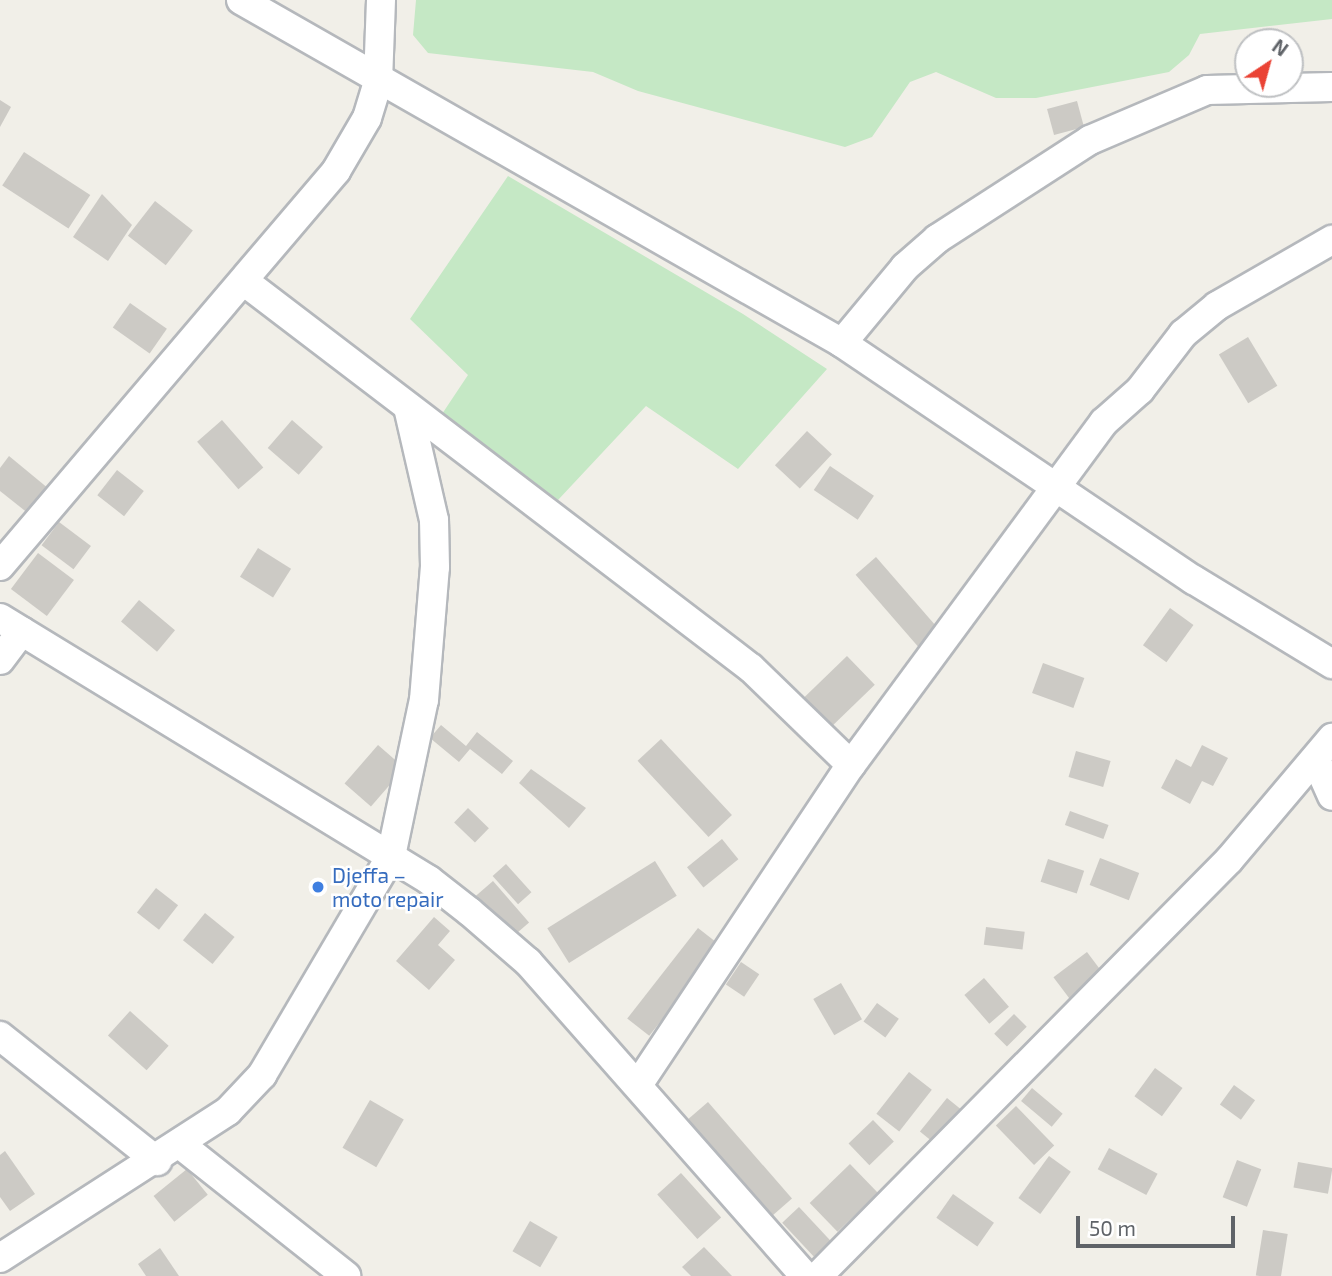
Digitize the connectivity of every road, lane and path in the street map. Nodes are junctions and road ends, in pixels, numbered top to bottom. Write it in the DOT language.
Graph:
graph roads {
  1 [pos="241,0"];
  2 [pos="381,0"];
  3 [pos="378,82"];
  4 [pos="1332,87"];
  5 [pos="1332,240"];
  6 [pos="245,282"];
  7 [pos="842,343"];
  8 [pos="408,407"];
  9 [pos="1059,487"];
  10 [pos="0,566"];
  11 [pos="11,625"];
  12 [pos="0,660"];
  13 [pos="1332,664"];
  14 [pos="1324,749"];
  15 [pos="851,765"];
  16 [pos="1332,796"];
  17 [pos="391,856"];
  18 [pos="0,1036"];
  19 [pos="638,1085"];
  20 [pos="181,1145"];
  21 [pos="157,1161"];
  22 [pos="0,1258"];
  23 [pos="0,1264"];
  24 [pos="15,1276"];
  25 [pos="346,1276"];
  26 [pos="805,1276"];
  27 [pos="818,1276"];
  1 -- 3 [label="street"];
  2 -- 3 [label="street"];
  3 -- 6 [label="street"];
  3 -- 7 [label="street"];
  4 -- 7 [label="street"];
  5 -- 9 [label="street"];
  6 -- 8 [label="street"];
  6 -- 10 [label="street"];
  7 -- 9 [label="street"];
  8 -- 15 [label="street"];
  8 -- 17 [label="street"];
  9 -- 13 [label="street"];
  9 -- 15 [label="street"];
  11 -- 12 [label="street"];
  11 -- 17 [label="street"];
  14 -- 16 [label="street"];
  14 -- 27 [label="street"];
  15 -- 19 [label="street"];
  17 -- 19 [label="street"];
  17 -- 20 [label="street"];
  18 -- 21 [label="street"];
  19 -- 26 [label="street"];
  20 -- 21 [label="street"];
  20 -- 25 [label="street"];
  21 -- 22 [label="street"];
  23 -- 24 [label="street"];
}
